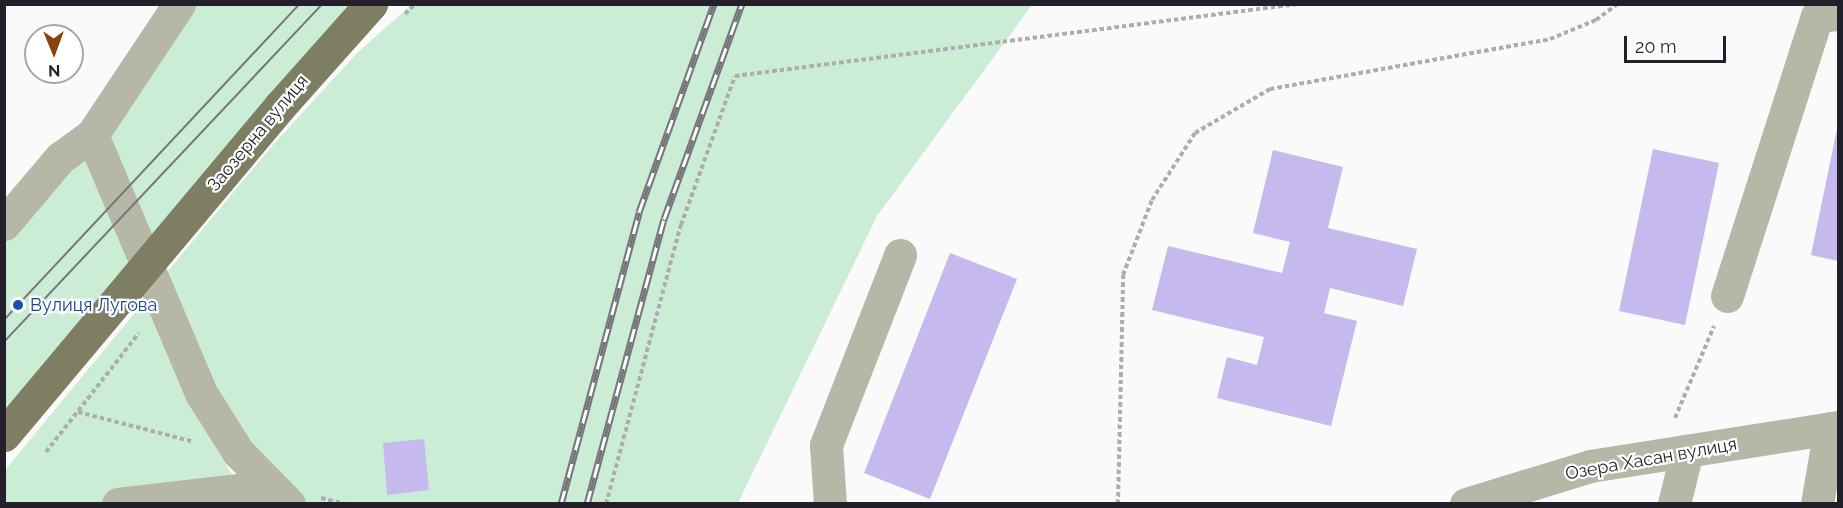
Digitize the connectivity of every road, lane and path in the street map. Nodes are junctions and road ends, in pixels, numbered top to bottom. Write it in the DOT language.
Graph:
graph roads {
  1 [pos="179,4"];
  2 [pos="371,4"];
  3 [pos="1297,4"];
  4 [pos="1617,4"];
  5 [pos="1839,14"];
  6 [pos="92,135"];
  7 [pos="4,224"];
  8 [pos="900,255"];
  9 [pos="148,265"];
  10 [pos="1727,296"];
  11 [pos="163,301"];
  12 [pos="78,412"];
  13 [pos="1834,427"];
  14 [pos="4,435"];
  15 [pos="1680,437"];
  16 [pos="46,452"];
  17 [pos="238,452"];
  18 [pos="280,495"];
  19 [pos="154,501"];
  20 [pos="118,504"];
  21 [pos="606,504"];
  22 [pos="830,504"];
  23 [pos="1118,504"];
  24 [pos="1466,504"];
  25 [pos="1674,504"];
  26 [pos="1817,504"];
  1 -- 6 [label="street"];
  2 -- 9 [label="main road, Заозерна вулиця"];
  3 -- 21 [label="path"];
  4 -- 23 [label="path"];
  5 -- 10 [label="street"];
  6 -- 7 [label="street"];
  6 -- 9 [label="street"];
  8 -- 22 [label="street"];
  9 -- 11 [label="street"];
  9 -- 14 [label="main road, Заозерна вулиця"];
  10 -- 15 [label="path"];
  11 -- 12 [label="path"];
  11 -- 17 [label="street"];
  12 -- 16 [label="path"];
  12 -- 17 [label="path"];
  13 -- 15 [label="street, Озера Хасан вулиця"];
  13 -- 26 [label="street"];
  15 -- 24 [label="street, Озера Хасан вулиця"];
  15 -- 25 [label="street"];
  17 -- 18 [label="street"];
  18 -- 19 [label="street"];
  19 -- 20 [label="street"];
}
